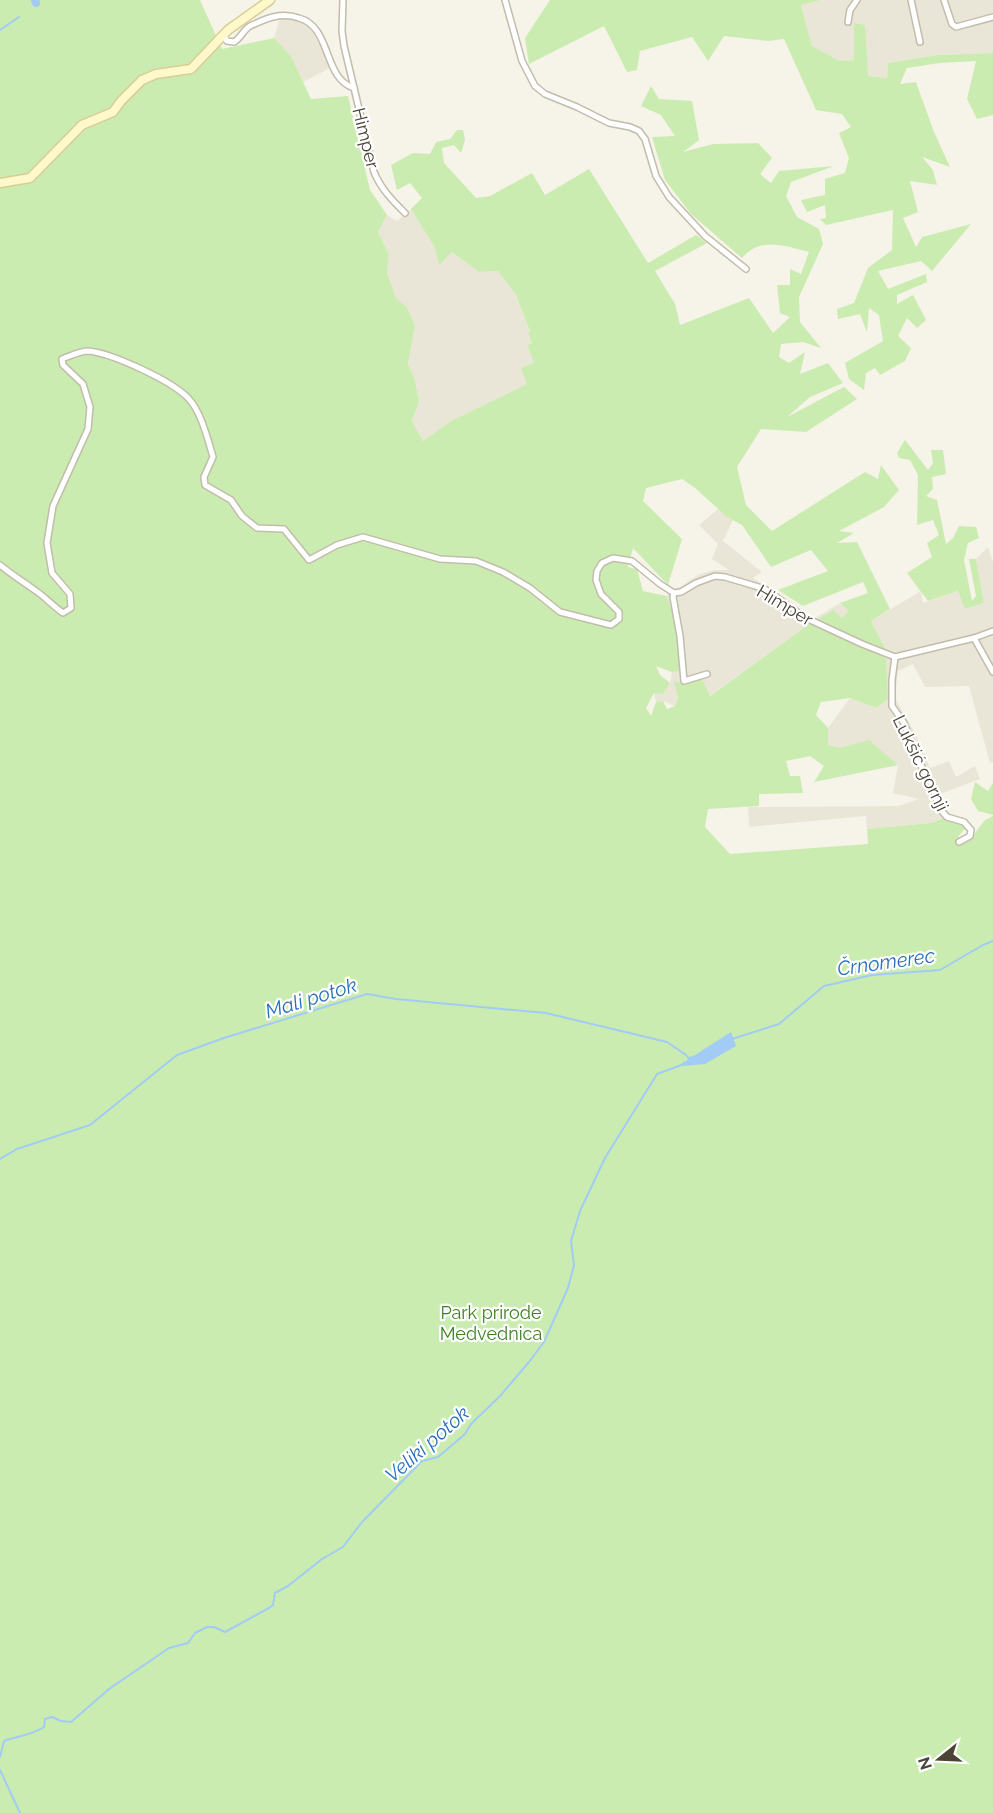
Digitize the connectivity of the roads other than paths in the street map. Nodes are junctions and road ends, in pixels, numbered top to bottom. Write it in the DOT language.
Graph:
graph roads {
  1 [pos="270,0"];
  2 [pos="343,0"];
  3 [pos="505,0"];
  4 [pos="856,0"];
  5 [pos="911,0"];
  6 [pos="944,0"];
  7 [pos="993,17"];
  8 [pos="848,22"];
  9 [pos="223,35"];
  10 [pos="920,42"];
  11 [pos="354,88"];
  12 [pos="0,183"];
  13 [pos="405,213"];
  14 [pos="746,269"];
  15 [pos="0,565"];
  16 [pos="674,593"];
  17 [pos="993,631"];
  18 [pos="974,638"];
  19 [pos="895,657"];
  20 [pos="993,672"];
  21 [pos="707,674"];
  22 [pos="959,842"];
  1 -- 9 [label="main road"];
  2 -- 11 [label="street, Himper"];
  3 -- 14 [label="street"];
  4 -- 8 [label="street"];
  5 -- 10 [label="street"];
  6 -- 7 [label="street"];
  9 -- 11 [label="street, Himper"];
  9 -- 12 [label="main road"];
  11 -- 13 [label="street, Himper"];
  15 -- 16 [label="street"];
  16 -- 19 [label="street, Himper"];
  16 -- 21 [label="street"];
  17 -- 18 [label="street"];
  18 -- 19 [label="street"];
  18 -- 20 [label="street"];
  19 -- 22 [label="street, Lukšić gornji"];
}
